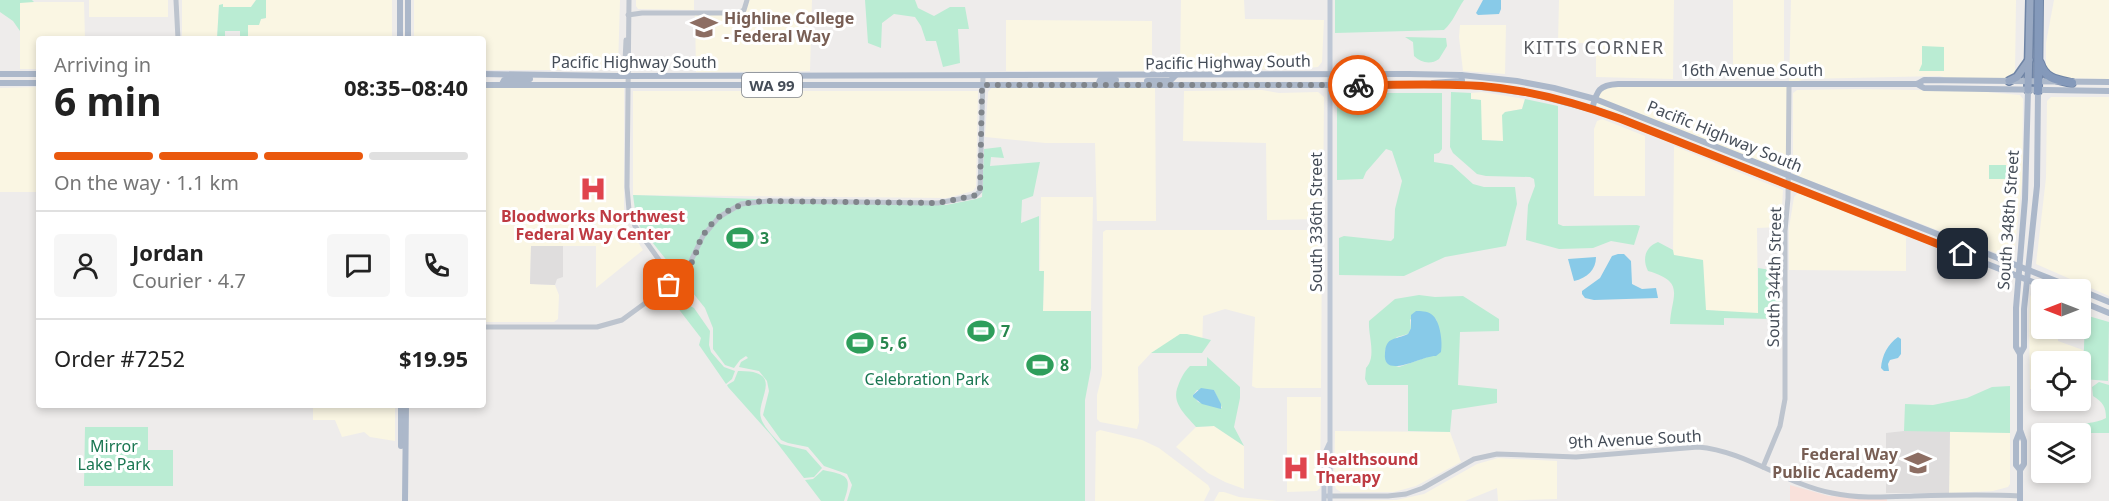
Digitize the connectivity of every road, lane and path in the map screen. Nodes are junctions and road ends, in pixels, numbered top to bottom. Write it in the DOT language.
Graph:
graph roads {
  1 [pos="176,0"];
  2 [pos="400,0"];
  3 [pos="408,0"];
  4 [pos="747,0"];
  5 [pos="1330,0"];
  6 [pos="2030,0"];
  7 [pos="2040,0"];
  8 [pos="629,3"];
  9 [pos="640,13"];
  10 [pos="628,15"];
  11 [pos="178,36"];
  12 [pos="400,36"];
  13 [pos="408,36"];
  14 [pos="2038,57"];
  15 [pos="2029,60"];
  16 [pos="0,74"];
  17 [pos="36,74"];
  18 [pos="486,74"];
  19 [pos="1330,74"];
  20 [pos="1461,75"];
  21 [pos="557,76"];
  22 [pos="628,76"];
  23 [pos="982,76"];
  24 [pos="1140,76"];
  25 [pos="1175,76"];
  26 [pos="2009,81"];
  27 [pos="2109,82"];
  28 [pos="0,83"];
  29 [pos="36,83"];
  30 [pos="2072,83"];
  31 [pos="502,84"];
  32 [pos="1789,84"];
  33 [pos="1917,84"];
  34 [pos="486,85"];
  35 [pos="628,85"];
  36 [pos="982,85"];
  37 [pos="1098,85"];
  38 [pos="1126,85"];
  39 [pos="1330,85"];
  40 [pos="1421,85"];
  41 [pos="2028,86"];
  42 [pos="2038,86"];
  43 [pos="2109,92"];
  44 [pos="1595,99"];
  45 [pos="1592,109"];
  46 [pos="1788,176"];
  47 [pos="1788,186"];
  48 [pos="1885,223"];
  49 [pos="1922,228"];
  50 [pos="2019,265"];
  51 [pos="2028,269"];
  52 [pos="2018,276"];
  53 [pos="2027,279"];
  54 [pos="2053,279"];
  55 [pos="674,280"];
  56 [pos="2031,281"];
  57 [pos="2091,295"];
  58 [pos="2109,302"];
  59 [pos="2091,306"];
  60 [pos="2109,313"];
  61 [pos="486,327"];
  62 [pos="2020,354"];
  63 [pos="403,408"];
  64 [pos="403,408"];
  65 [pos="401,434"];
  66 [pos="1763,467"];
  67 [pos="405,468"];
  68 [pos="1327,498"];
  69 [pos="2020,499"];
  70 [pos="403,501"];
  1 -- 11 [label="street"];
  2 -- 12 [label="main road"];
  3 -- 13 [label="main road"];
  4 -- 9 [label="street"];
  5 -- 19 [label="main road, South 336th Street"];
  6 -- 15 [label="highway"];
  7 -- 14 [label="highway"];
  8 -- 9 [label="street"];
  8 -- 10 [label="street"];
  9 -- 10 [label="street"];
  10 -- 22 [label="street"];
  14 -- 30 [label="highway"];
  14 -- 42 [label="highway"];
  15 -- 26 [label="highway"];
  15 -- 41 [label="highway"];
  16 -- 17 [label="main road"];
  18 -- 21 [label="main road, Pacific Highway South / WA 99"];
  19 -- 20 [label="main road, Pacific Highway South / WA 99"];
  19 -- 25 [label="main road, Pacific Highway South / WA 99"];
  19 -- 39 [label="main road, South 336th Street"];
  20 -- 40 [label="main road"];
  20 -- 44 [label="main road, Pacific Highway South / WA 99"];
  21 -- 22 [label="main road, Pacific Highway South / WA 99"];
  21 -- 31 [label="main road"];
  22 -- 23 [label="main road, Pacific Highway South / WA 99"];
  22 -- 35 [label="street"];
  23 -- 24 [label="main road, Pacific Highway South / WA 99"];
  23 -- 36 [label="street"];
  24 -- 25 [label="main road, Pacific Highway South / WA 99"];
  24 -- 37 [label="main road"];
  25 -- 38 [label="main road"];
  26 -- 33 [label="main road, 16th Avenue South"];
  26 -- 41 [label="main road, 16th Avenue South"];
  27 -- 30 [label="main road, 16th Avenue South"];
  28 -- 29 [label="main road"];
  30 -- 42 [label="main road, 16th Avenue South"];
  31 -- 34 [label="main road, Pacific Highway South / WA 99"];
  31 -- 35 [label="main road, Pacific Highway South / WA 99"];
  32 -- 33 [label="main road, 16th Avenue South"];
  32 -- 44 [label="main road, 16th Avenue South"];
  32 -- 46 [label="street, South 344th Street"];
  33 -- 41 [label="main road, 16th Avenue South"];
  35 -- 36 [label="main road, Pacific Highway South / WA 99"];
  35 -- 55 [label="street"];
  36 -- 37 [label="main road, Pacific Highway South / WA 99"];
  36 -- 55 [label="street"];
  37 -- 38 [label="main road, Pacific Highway South / WA 99"];
  38 -- 39 [label="main road, Pacific Highway South / WA 99"];
  39 -- 40 [label="main road, Pacific Highway South / WA 99"];
  39 -- 68 [label="main road, South 336th Street"];
  40 -- 45 [label="main road, Pacific Highway South / WA 99"];
  41 -- 42 [label="main road, 16th Avenue South"];
  41 -- 50 [label="main road, South 348th Street"];
  42 -- 43 [label="main road, 16th Avenue South"];
  42 -- 51 [label="main road, South 348th Street"];
  44 -- 45 [label="main road"];
  44 -- 46 [label="main road, Pacific Highway South / WA 99"];
  45 -- 47 [label="main road, Pacific Highway South / WA 99"];
  46 -- 47 [label="street, South 344th Street"];
  46 -- 49 [label="main road, Pacific Highway South / WA 99"];
  47 -- 48 [label="main road, Pacific Highway South / WA 99"];
  47 -- 66 [label="street, South 344th Street"];
  48 -- 49 [label="main road"];
  48 -- 52 [label="main road, Pacific Highway South / WA 99"];
  49 -- 50 [label="main road, Pacific Highway South / WA 99"];
  50 -- 51 [label="main road, Pacific Highway South"];
  50 -- 52 [label="main road, South 348th Street"];
  51 -- 53 [label="main road, South 348th Street"];
  51 -- 54 [label="main road, Pacific Highway South"];
  52 -- 53 [label="main road, Pacific Highway South"];
  52 -- 62 [label="main road, South 348th Street"];
  53 -- 56 [label="main road, Pacific Highway South"];
  53 -- 62 [label="main road, South 348th Street"];
  55 -- 61 [label="street"];
  57 -- 58 [label="main road, Pacific Highway South"];
  59 -- 60 [label="main road"];
  62 -- 69 [label="main road, South 348th Street"];
  63 -- 67 [label="main road"];
  64 -- 65 [label="main road"];
  65 -- 67 [label="main road"];
  65 -- 70 [label="main road"];
  66 -- 68 [label="street, 9th Avenue South"];
  66 -- 69 [label="street, 9th Avenue South"];
  67 -- 70 [label="main road"];
}
